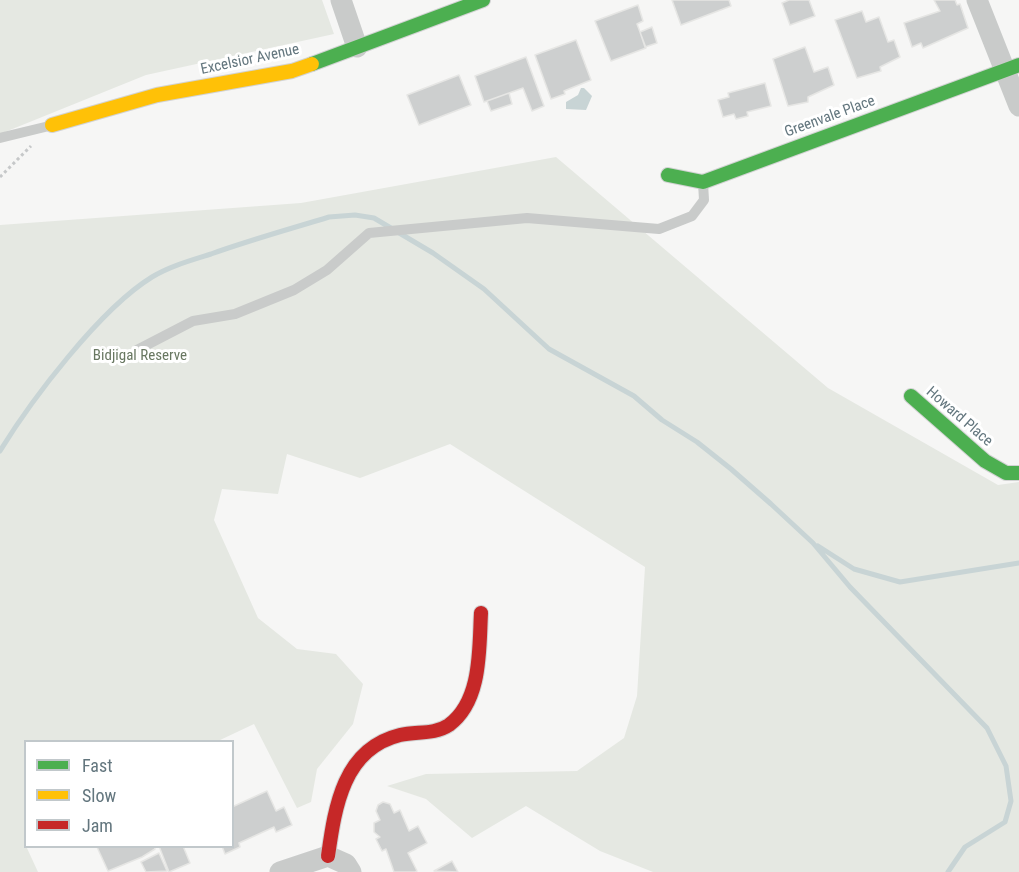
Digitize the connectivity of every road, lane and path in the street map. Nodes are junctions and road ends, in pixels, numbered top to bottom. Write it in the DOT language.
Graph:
graph roads {
  1 [pos="341,0"];
  2 [pos="483,0"];
  3 [pos="977,0"];
  4 [pos="357,47"];
  5 [pos="1011,67"];
  6 [pos="1019,106"];
  7 [pos="52,125"];
  8 [pos="0,138"];
  9 [pos="668,175"];
  10 [pos="0,177"];
  11 [pos="703,182"];
  12 [pos="137,350"];
  13 [pos="911,396"];
  14 [pos="1019,473"];
  15 [pos="481,613"];
  16 [pos="328,856"];
  17 [pos="280,872"];
  18 [pos="351,872"];
  1 -- 4 [label="street"];
  2 -- 4 [label="street, Excelsior Avenue"];
  3 -- 5 [label="street"];
  4 -- 7 [label="street, Excelsior Avenue"];
  5 -- 6 [label="street"];
  5 -- 11 [label="street, Greenvale Place"];
  7 -- 8 [label="lane"];
  7 -- 10 [label="path"];
  9 -- 11 [label="street"];
  11 -- 12 [label="lane"];
  13 -- 14 [label="street, Howard Place"];
  15 -- 16 [label="street"];
  16 -- 17 [label="street"];
  16 -- 18 [label="street"];
}
